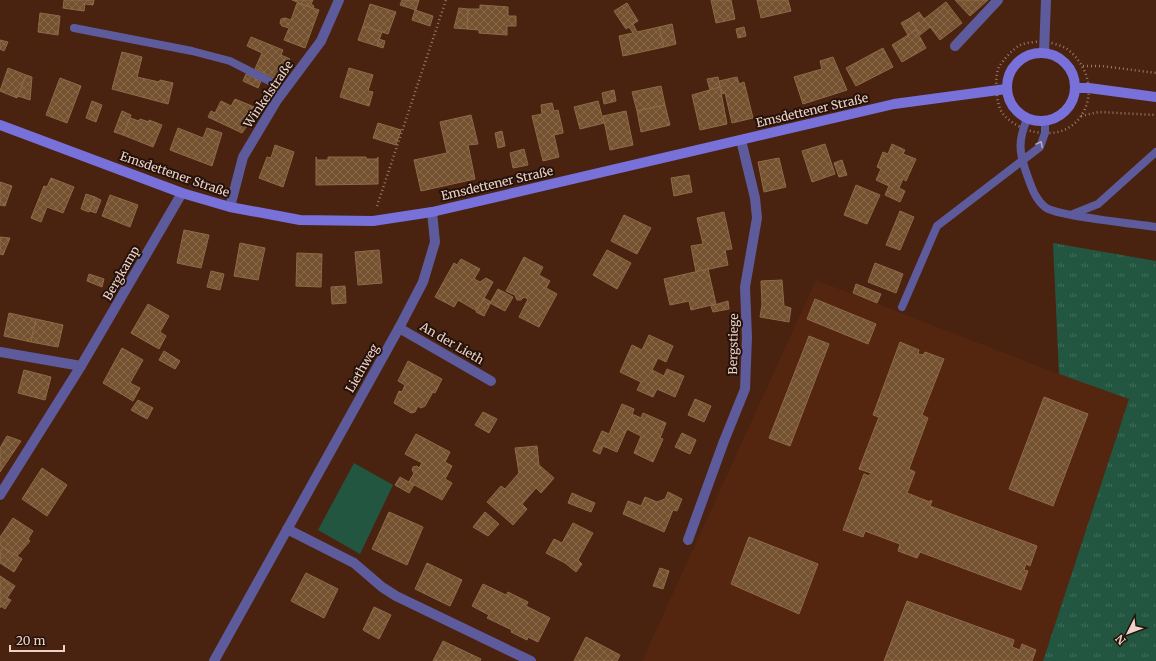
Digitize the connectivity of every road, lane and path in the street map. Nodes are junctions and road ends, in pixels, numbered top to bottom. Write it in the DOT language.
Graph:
graph roads {
  1 [pos="339,0"];
  2 [pos="446,0"];
  3 [pos="998,0"];
  4 [pos="1046,0"];
  5 [pos="74,28"];
  6 [pos="1044,40"];
  7 [pos="955,46"];
  8 [pos="1044,53"];
  9 [pos="1083,66"];
  10 [pos="1156,73"];
  11 [pos="1075,88"];
  12 [pos="1089,88"];
  13 [pos="285,89"];
  14 [pos="1001,89"];
  15 [pos="1156,97"];
  16 [pos="1156,115"];
  17 [pos="1081,116"];
  18 [pos="1045,121"];
  19 [pos="1025,124"];
  20 [pos="0,125"];
  21 [pos="1045,133"];
  22 [pos="741,140"];
  23 [pos="1156,152"];
  24 [pos="1022,160"];
  25 [pos="182,193"];
  26 [pos="230,207"];
  27 [pos="432,212"];
  28 [pos="1073,215"];
  29 [pos="373,221"];
  30 [pos="1156,227"];
  31 [pos="902,307"];
  32 [pos="399,328"];
  33 [pos="0,352"];
  34 [pos="81,366"];
  35 [pos="491,381"];
  36 [pos="0,495"];
  37 [pos="287,529"];
  38 [pos="688,540"];
  39 [pos="214,661"];
  40 [pos="531,661"];
  1 -- 13 [label="street, Winkelstraße"];
  2 -- 29 [label="path"];
  3 -- 7 [label="street"];
  4 -- 6 [label="street"];
  5 -- 13 [label="lane"];
  6 -- 8 [label="street"];
  6 -- 9 [label="path"];
  6 -- 14 [label="path"];
  8 -- 11 [label="main road"];
  8 -- 14 [label="main road"];
  9 -- 10 [label="path"];
  9 -- 12 [label="path"];
  11 -- 12 [label="main road"];
  11 -- 18 [label="main road"];
  12 -- 15 [label="main road"];
  12 -- 17 [label="path"];
  13 -- 26 [label="street, Winkelstraße"];
  14 -- 19 [label="main road"];
  14 -- 19 [label="path"];
  14 -- 22 [label="main road, Emsdettener Straße"];
  16 -- 17 [label="path"];
  17 -- 21 [label="path"];
  18 -- 19 [label="main road"];
  18 -- 21 [label="lane"];
  19 -- 21 [label="path"];
  19 -- 24 [label="lane"];
  20 -- 25 [label="main road, Emsdettener Straße"];
  24 -- 21 [label="lane, one-way"];
  22 -- 27 [label="main road, Emsdettener Straße"];
  22 -- 38 [label="street, Bergstiege"];
  23 -- 28 [label="lane"];
  24 -- 28 [label="lane"];
  24 -- 31 [label="lane"];
  25 -- 26 [label="main road, Emsdettener Straße"];
  25 -- 34 [label="street, Bergkamp"];
  26 -- 29 [label="main road, Emsdettener Straße"];
  27 -- 29 [label="main road, Emsdettener Straße"];
  27 -- 32 [label="street, Liethweg"];
  28 -- 30 [label="lane"];
  32 -- 35 [label="street, An der Lieth"];
  32 -- 37 [label="street, Liethweg"];
  33 -- 34 [label="street"];
  34 -- 36 [label="street, Bergkamp"];
  37 -- 39 [label="street, Liethweg"];
  37 -- 40 [label="street"];
}
